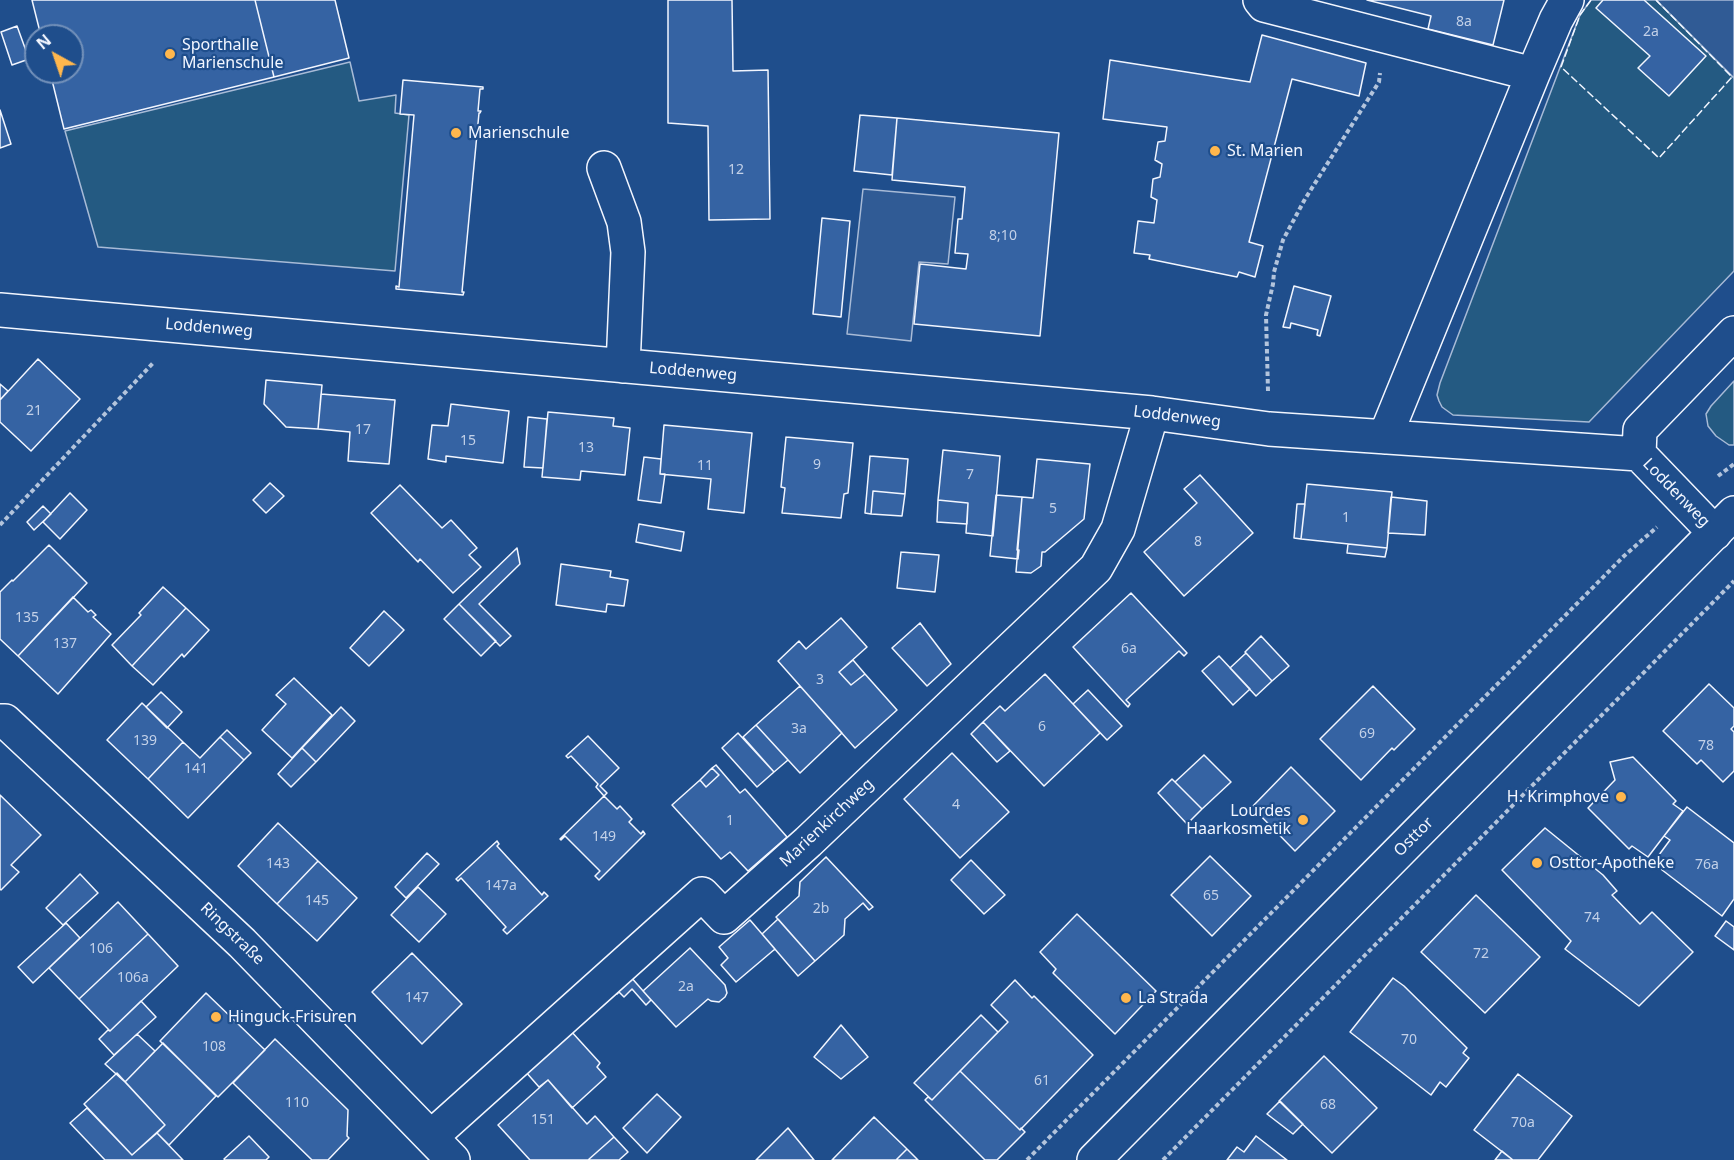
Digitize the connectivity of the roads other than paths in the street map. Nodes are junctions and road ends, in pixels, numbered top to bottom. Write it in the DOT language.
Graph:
graph roads {
  1 [pos="1260,0"];
  2 [pos="1567,0"];
  3 [pos="1533,74"];
  4 [pos="604,168"];
  5 [pos="0,310"];
  6 [pos="1734,333"];
  7 [pos="623,366"];
  8 [pos="1152,413"];
  9 [pos="1385,437"];
  10 [pos="1639,454"];
  11 [pos="1724,523"];
  12 [pos="0,721"];
  13 [pos="442,1148"];
  14 [pos="1094,1160"];
  1 -- 3 [label="street"];
  2 -- 3 [label="street"];
  3 -- 9 [label="street"];
  4 -- 7 [label="street"];
  5 -- 7 [label="street, Loddenweg"];
  6 -- 10 [label="street"];
  7 -- 8 [label="street, Loddenweg"];
  8 -- 9 [label="street, Loddenweg"];
  8 -- 13 [label="street, Marienkirchweg"];
  9 -- 10 [label="street, Loddenweg"];
  10 -- 11 [label="street, Loddenweg"];
  11 -- 14 [label="street, Osttor"];
  12 -- 13 [label="street, Ringstraße"];
}
